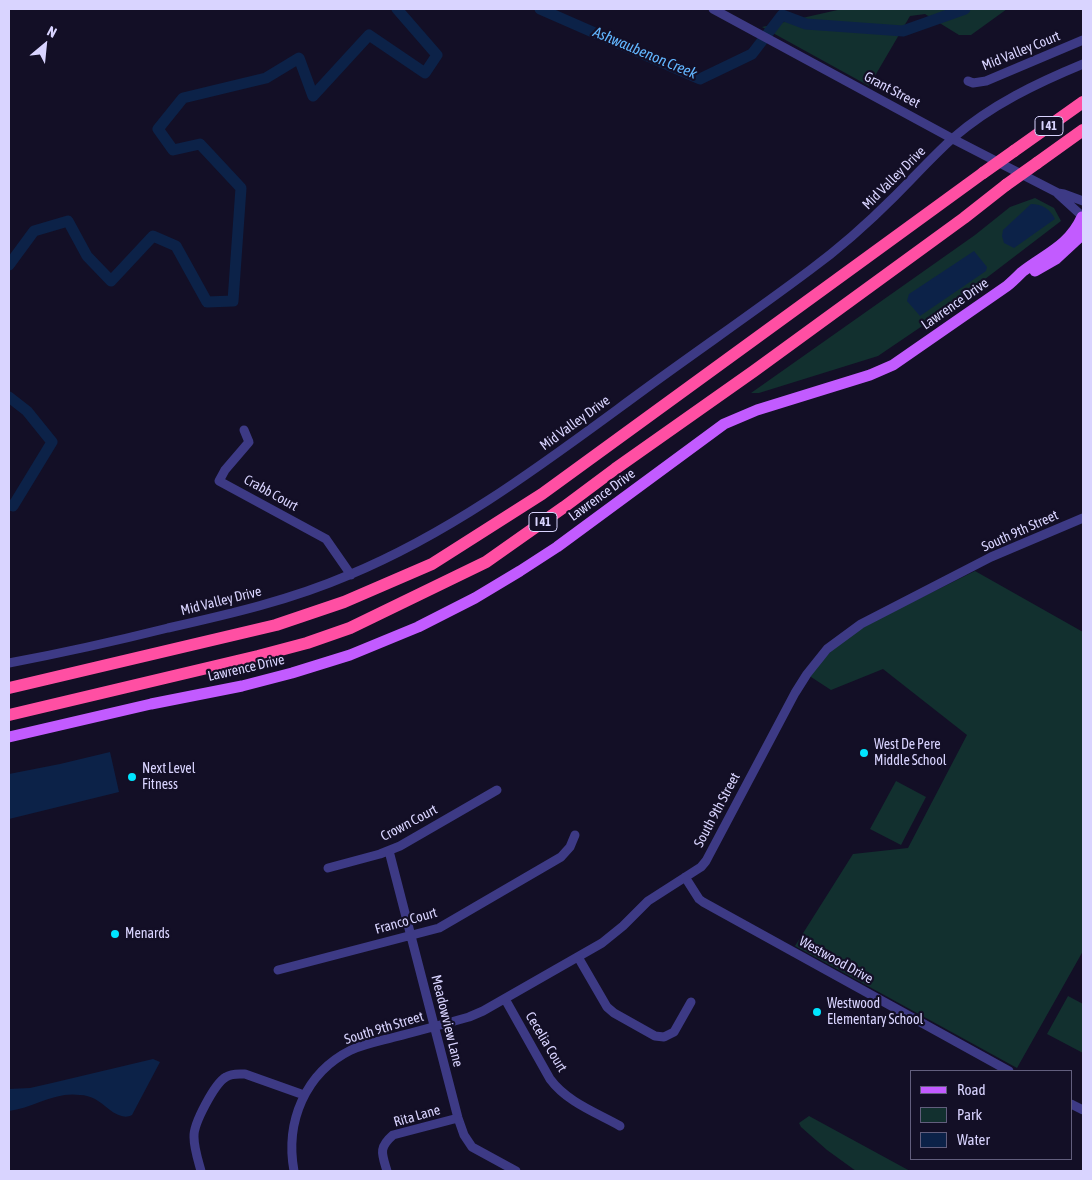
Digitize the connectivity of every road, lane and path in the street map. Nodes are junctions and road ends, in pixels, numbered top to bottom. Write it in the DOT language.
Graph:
graph roads {
  1 [pos="713,9"];
  2 [pos="1083,40"];
  3 [pos="1083,64"];
  4 [pos="968,81"];
  5 [pos="1083,102"];
  6 [pos="1083,130"];
  7 [pos="953,138"];
  8 [pos="1058,193"];
  9 [pos="1083,201"];
  10 [pos="1082,215"];
  11 [pos="1083,234"];
  12 [pos="1007,286"];
  13 [pos="244,430"];
  14 [pos="1083,518"];
  15 [pos="351,575"];
  16 [pos="9,663"];
  17 [pos="9,688"];
  18 [pos="9,715"];
  19 [pos="9,737"];
  20 [pos="497,790"];
  21 [pos="575,835"];
  22 [pos="389,851"];
  23 [pos="328,868"];
  24 [pos="685,877"];
  25 [pos="411,935"];
  26 [pos="578,957"];
  27 [pos="278,970"];
  28 [pos="505,999"];
  29 [pos="691,1002"];
  30 [pos="434,1027"];
  31 [pos="1007,1070"];
  32 [pos="304,1095"];
  33 [pos="458,1118"];
  34 [pos="620,1126"];
  35 [pos="201,1171"];
  36 [pos="294,1171"];
  37 [pos="387,1171"];
  38 [pos="516,1171"];
  1 -- 7 [label="street, Grant Street"];
  2 -- 4 [label="street, Mid Valley Court"];
  3 -- 7 [label="street, Mid Valley Drive"];
  5 -- 17 [label="highway, I 41, bridge"];
  6 -- 18 [label="highway, I 41, bridge"];
  7 -- 8 [label="street, Grant Street"];
  7 -- 15 [label="street, Mid Valley Drive"];
  8 -- 9 [label="street, Grant Street"];
  8 -- 10 [label="street, Grant Street"];
  10 -- 12 [label="main road, Lawrence Drive"];
  11 -- 12 [label="main road"];
  12 -- 19 [label="main road, Lawrence Drive"];
  13 -- 15 [label="street, Crabb Court"];
  14 -- 24 [label="street, South 9th Street"];
  15 -- 16 [label="street, Mid Valley Drive"];
  20 -- 22 [label="street, Crown Court"];
  21 -- 25 [label="street, Franco Court"];
  22 -- 23 [label="street, Crown Court"];
  22 -- 25 [label="street, Meadowview Lane"];
  24 -- 26 [label="street, South 9th Street"];
  24 -- 31 [label="street, Westwood Drive"];
  25 -- 27 [label="street, Franco Court"];
  25 -- 30 [label="street, Meadowview Lane"];
  26 -- 28 [label="street, South 9th Street"];
  26 -- 29 [label="street"];
  28 -- 30 [label="street, South 9th Street"];
  28 -- 34 [label="street, Cecelia Court"];
  30 -- 32 [label="street, South 9th Street"];
  30 -- 33 [label="street, Meadowview Lane"];
  32 -- 35 [label="street"];
  32 -- 36 [label="street, South 9th Street"];
  33 -- 37 [label="street, Rita Lane"];
  33 -- 38 [label="street, Meadowview Lane"];
}
